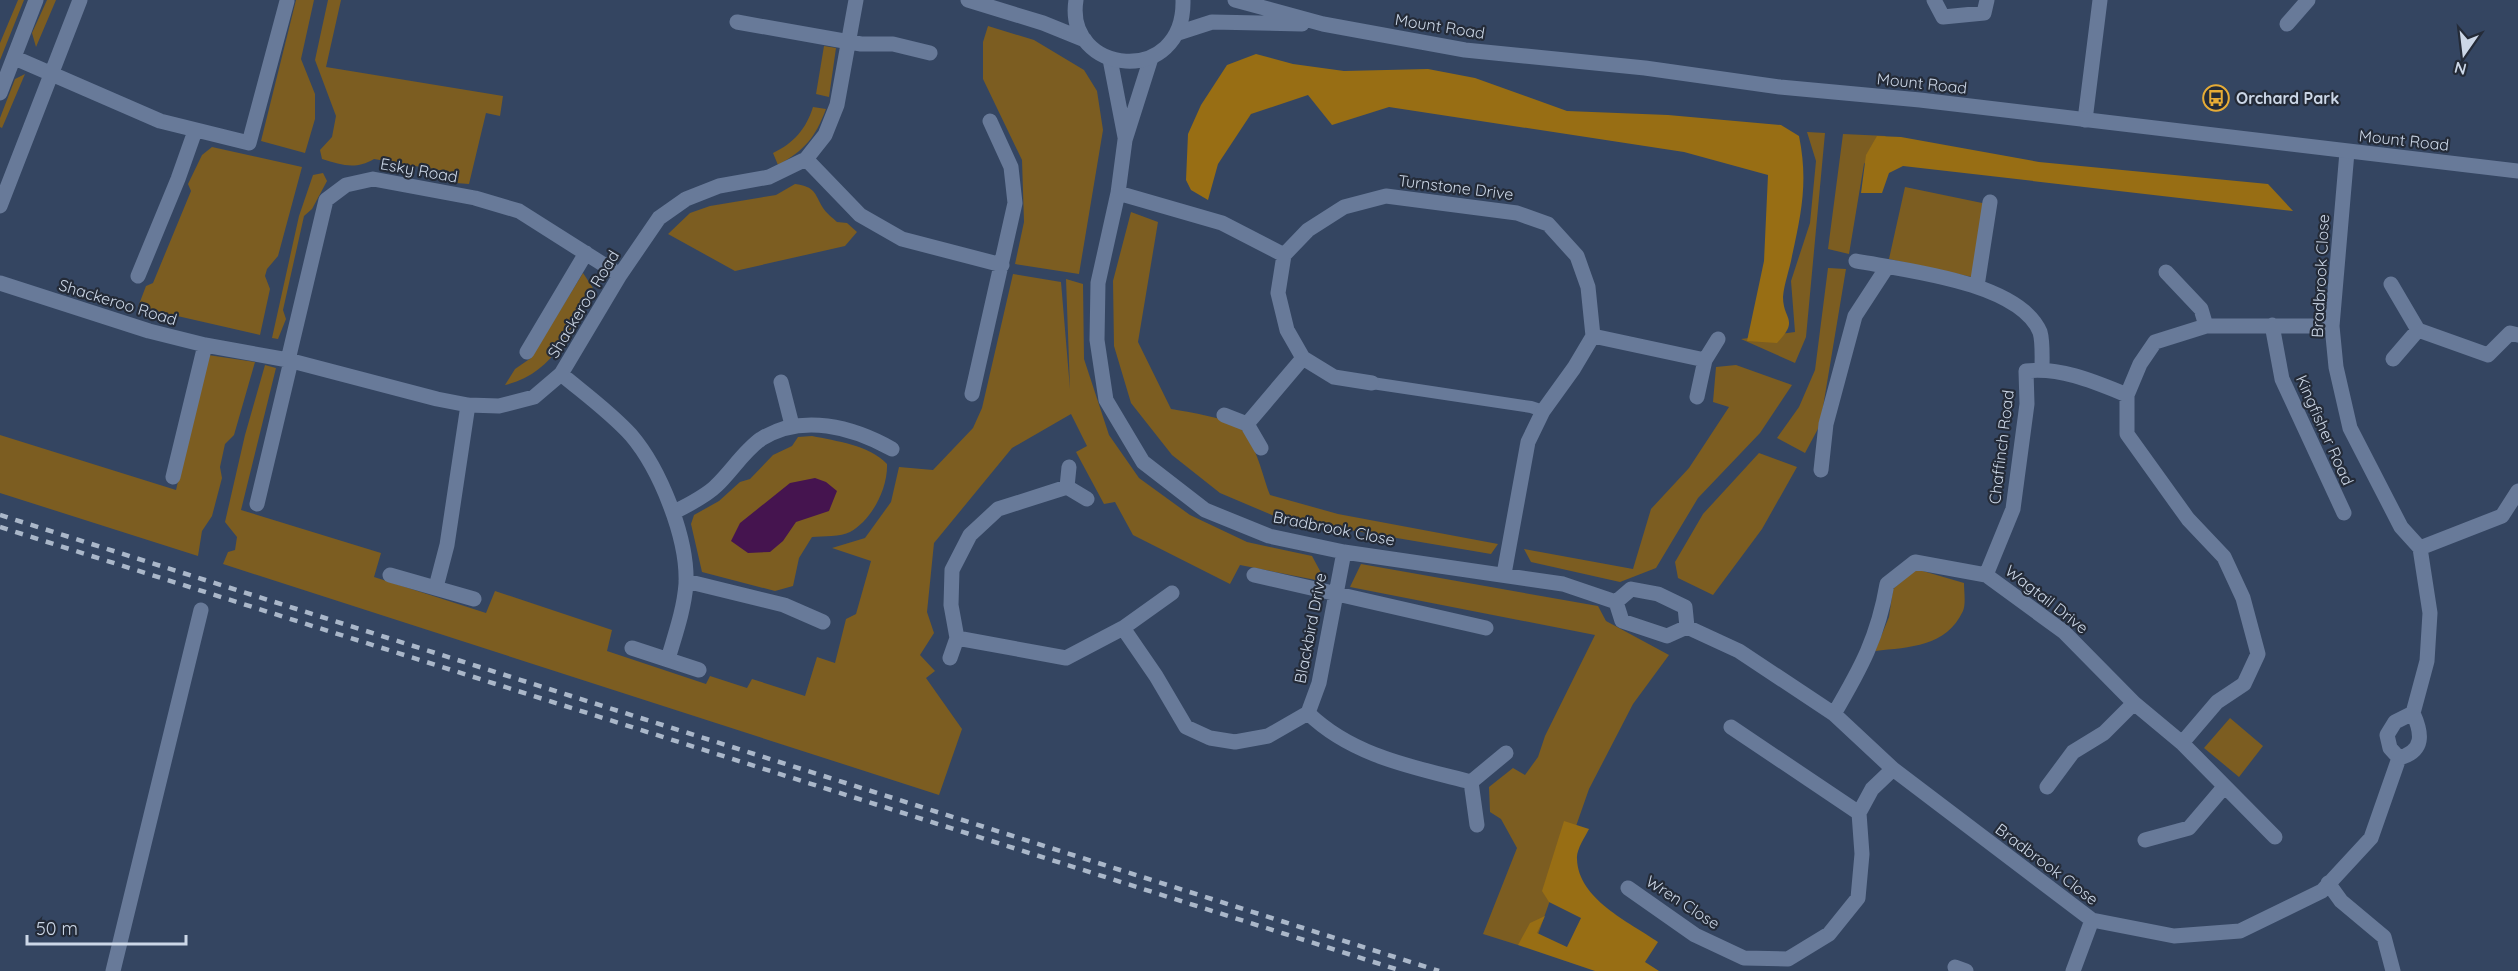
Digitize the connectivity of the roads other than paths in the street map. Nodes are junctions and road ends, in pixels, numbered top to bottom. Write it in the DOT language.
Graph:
graph roads {
  1 [pos="36,0"];
  2 [pos="80,0"];
  3 [pos="856,0"];
  4 [pos="968,0"];
  5 [pos="1076,0"];
  6 [pos="1183,0"];
  7 [pos="1235,0"];
  8 [pos="1934,0"];
  9 [pos="1987,0"];
  10 [pos="2100,0"];
  11 [pos="2308,0"];
  12 [pos="287,1"];
  13 [pos="736,22"];
  14 [pos="1323,24"];
  15 [pos="2287,24"];
  16 [pos="1178,33"];
  17 [pos="1085,40"];
  18 [pos="849,41"];
  19 [pos="930,53"];
  20 [pos="15,58"];
  21 [pos="1151,58"];
  22 [pos="1110,59"];
  23 [pos="52,74"];
  24 [pos="0,93"];
  25 [pos="2085,120"];
  26 [pos="990,121"];
  27 [pos="195,131"];
  28 [pos="1125,140"];
  29 [pos="2347,152"];
  30 [pos="806,159"];
  31 [pos="2518,171"];
  32 [pos="1118,193"];
  33 [pos="1990,202"];
  34 [pos="0,206"];
  35 [pos="586,253"];
  36 [pos="1284,255"];
  37 [pos="1856,261"];
  38 [pos="1002,265"];
  39 [pos="1887,267"];
  40 [pos="2166,272"];
  41 [pos="620,275"];
  42 [pos="138,276"];
  43 [pos="0,283"];
  44 [pos="2391,284"];
  45 [pos="1977,286"];
  46 [pos="2206,326"];
  47 [pos="2272,326"];
  48 [pos="2332,326"];
  49 [pos="2418,330"];
  50 [pos="2518,335"];
  51 [pos="1593,336"];
  52 [pos="1718,339"];
  53 [pos="205,345"];
  54 [pos="527,352"];
  55 [pos="1303,358"];
  56 [pos="2393,359"];
  57 [pos="1705,360"];
  58 [pos="290,361"];
  59 [pos="2042,369"];
  60 [pos="561,374"];
  61 [pos="781,382"];
  62 [pos="1372,383"];
  63 [pos="972,394"];
  64 [pos="2127,395"];
  65 [pos="1697,397"];
  66 [pos="468,405"];
  67 [pos="1543,411"];
  68 [pos="1224,415"];
  69 [pos="792,424"];
  70 [pos="1247,424"];
  71 [pos="1261,448"];
  72 [pos="892,449"];
  73 [pos="1069,467"];
  74 [pos="1821,470"];
  75 [pos="173,477"];
  76 [pos="1067,487"];
  77 [pos="2518,491"];
  78 [pos="1087,499"];
  79 [pos="257,504"];
  80 [pos="673,513"];
  81 [pos="2344,513"];
  82 [pos="2420,548"];
  83 [pos="1344,552"];
  84 [pos="1504,574"];
  85 [pos="390,575"];
  86 [pos="1254,575"];
  87 [pos="1986,575"];
  88 [pos="686,581"];
  89 [pos="436,587"];
  90 [pos="1335,592"];
  91 [pos="1172,593"];
  92 [pos="474,599"];
  93 [pos="1617,602"];
  94 [pos="201,610"];
  95 [pos="823,622"];
  96 [pos="1687,627"];
  97 [pos="1123,628"];
  98 [pos="1486,628"];
  99 [pos="957,638"];
  100 [pos="632,648"];
  101 [pos="950,658"];
  102 [pos="668,659"];
  103 [pos="699,670"];
  104 [pos="2134,703"];
  105 [pos="1308,713"];
  106 [pos="2413,713"];
  107 [pos="1834,714"];
  108 [pos="1731,728"];
  109 [pos="2182,743"];
  110 [pos="1506,753"];
  111 [pos="2398,758"];
  112 [pos="1893,769"];
  113 [pos="1471,782"];
  114 [pos="2047,787"];
  115 [pos="2224,787"];
  116 [pos="1859,813"];
  117 [pos="1477,825"];
  118 [pos="2275,837"];
  119 [pos="2145,840"];
  120 [pos="2328,883"];
  121 [pos="1628,888"];
  122 [pos="2092,920"];
  123 [pos="113,971"];
  124 [pos="2073,971"];
  125 [pos="2393,971"];
  1 -- 20 [label="street"];
  2 -- 23 [label="street"];
  3 -- 18 [label="street, Shackeroo Road"];
  4 -- 17 [label="street"];
  5 -- 17 [label="street"];
  6 -- 16 [label="street"];
  7 -- 14 [label="street, Mount Road"];
  8 -- 9 [label="street"];
  10 -- 25 [label="street"];
  11 -- 15 [label="street"];
  12 -- 27 [label="street"];
  13 -- 18 [label="street"];
  14 -- 16 [label="street, Mount Road"];
  14 -- 25 [label="street, Mount Road"];
  16 -- 21 [label="street"];
  17 -- 22 [label="street"];
  18 -- 19 [label="street"];
  18 -- 30 [label="street, Shackeroo Road"];
  20 -- 23 [label="street"];
  20 -- 24 [label="street"];
  21 -- 22 [label="street"];
  21 -- 28 [label="street, Bradbrook Close"];
  22 -- 28 [label="street, Bradbrook Close"];
  23 -- 27 [label="street"];
  23 -- 34 [label="street"];
  25 -- 29 [label="street, Mount Road"];
  26 -- 38 [label="street"];
  27 -- 42 [label="street"];
  28 -- 32 [label="street, Bradbrook Close"];
  29 -- 31 [label="street, Mount Road"];
  29 -- 48 [label="street, Bradbrook Close"];
  30 -- 38 [label="street"];
  30 -- 41 [label="street, Shackeroo Road"];
  32 -- 36 [label="street"];
  32 -- 83 [label="street, Bradbrook Close"];
  33 -- 45 [label="street"];
  35 -- 41 [label="street, Esky Road"];
  35 -- 54 [label="street"];
  35 -- 58 [label="street, Esky Road"];
  36 -- 51 [label="street, Turnstone Drive"];
  36 -- 55 [label="street"];
  37 -- 39 [label="street"];
  38 -- 63 [label="street"];
  39 -- 45 [label="street"];
  39 -- 74 [label="street"];
  40 -- 46 [label="street"];
  41 -- 60 [label="street, Shackeroo Road"];
  43 -- 53 [label="street, Shackeroo Road"];
  44 -- 49 [label="street"];
  45 -- 59 [label="street"];
  46 -- 47 [label="street"];
  46 -- 64 [label="street"];
  47 -- 48 [label="street"];
  47 -- 81 [label="street, Kingfisher Road"];
  48 -- 82 [label="street, Bradbrook Close"];
  49 -- 50 [label="street"];
  49 -- 56 [label="street"];
  51 -- 57 [label="street"];
  51 -- 67 [label="street"];
  52 -- 57 [label="street"];
  53 -- 58 [label="street, Shackeroo Road"];
  53 -- 75 [label="street"];
  55 -- 62 [label="street"];
  55 -- 70 [label="street"];
  57 -- 65 [label="street"];
  58 -- 66 [label="street, Shackeroo Road"];
  58 -- 79 [label="street, Esky Road"];
  59 -- 64 [label="street"];
  59 -- 87 [label="street, Chaffinch Road"];
  60 -- 66 [label="street, Shackeroo Road"];
  60 -- 80 [label="street"];
  61 -- 69 [label="street"];
  62 -- 67 [label="street"];
  64 -- 109 [label="street"];
  66 -- 89 [label="street"];
  67 -- 84 [label="street"];
  68 -- 70 [label="street"];
  69 -- 72 [label="street"];
  69 -- 80 [label="street"];
  70 -- 71 [label="street"];
  73 -- 76 [label="street"];
  76 -- 78 [label="street"];
  76 -- 99 [label="street"];
  77 -- 82 [label="street"];
  80 -- 88 [label="street"];
  82 -- 106 [label="street"];
  83 -- 84 [label="street, Bradbrook Close"];
  83 -- 90 [label="street, Blackbird Drive"];
  84 -- 93 [label="street, Bradbrook Close"];
  85 -- 89 [label="street"];
  86 -- 90 [label="street"];
  87 -- 104 [label="street, Wagtail Drive"];
  87 -- 107 [label="street, Wagtail Drive"];
  88 -- 95 [label="street"];
  88 -- 102 [label="street"];
  89 -- 92 [label="street"];
  90 -- 98 [label="street"];
  90 -- 105 [label="street, Blackbird Drive"];
  91 -- 97 [label="street"];
  93 -- 96 [label="street"];
  93 -- 96 [label="street"];
  94 -- 123 [label="street"];
  96 -- 107 [label="street, Bradbrook Close"];
  97 -- 99 [label="street"];
  97 -- 105 [label="street"];
  99 -- 101 [label="street"];
  100 -- 102 [label="street"];
  102 -- 103 [label="street"];
  104 -- 109 [label="street, Wagtail Drive"];
  104 -- 114 [label="street"];
  105 -- 113 [label="street"];
  106 -- 111 [label="street"];
  106 -- 111 [label="street"];
  107 -- 112 [label="street, Bradbrook Close"];
  108 -- 116 [label="street"];
  109 -- 115 [label="street, Wagtail Drive"];
  110 -- 113 [label="street"];
  111 -- 120 [label="street, Bradbrook Close"];
  112 -- 116 [label="street"];
  112 -- 122 [label="street, Bradbrook Close"];
  113 -- 117 [label="street"];
  115 -- 118 [label="street, Wagtail Drive"];
  115 -- 119 [label="street"];
  116 -- 121 [label="street, Wren Close"];
  120 -- 122 [label="street, Bradbrook Close"];
  120 -- 125 [label="street"];
  122 -- 124 [label="street"];
}
